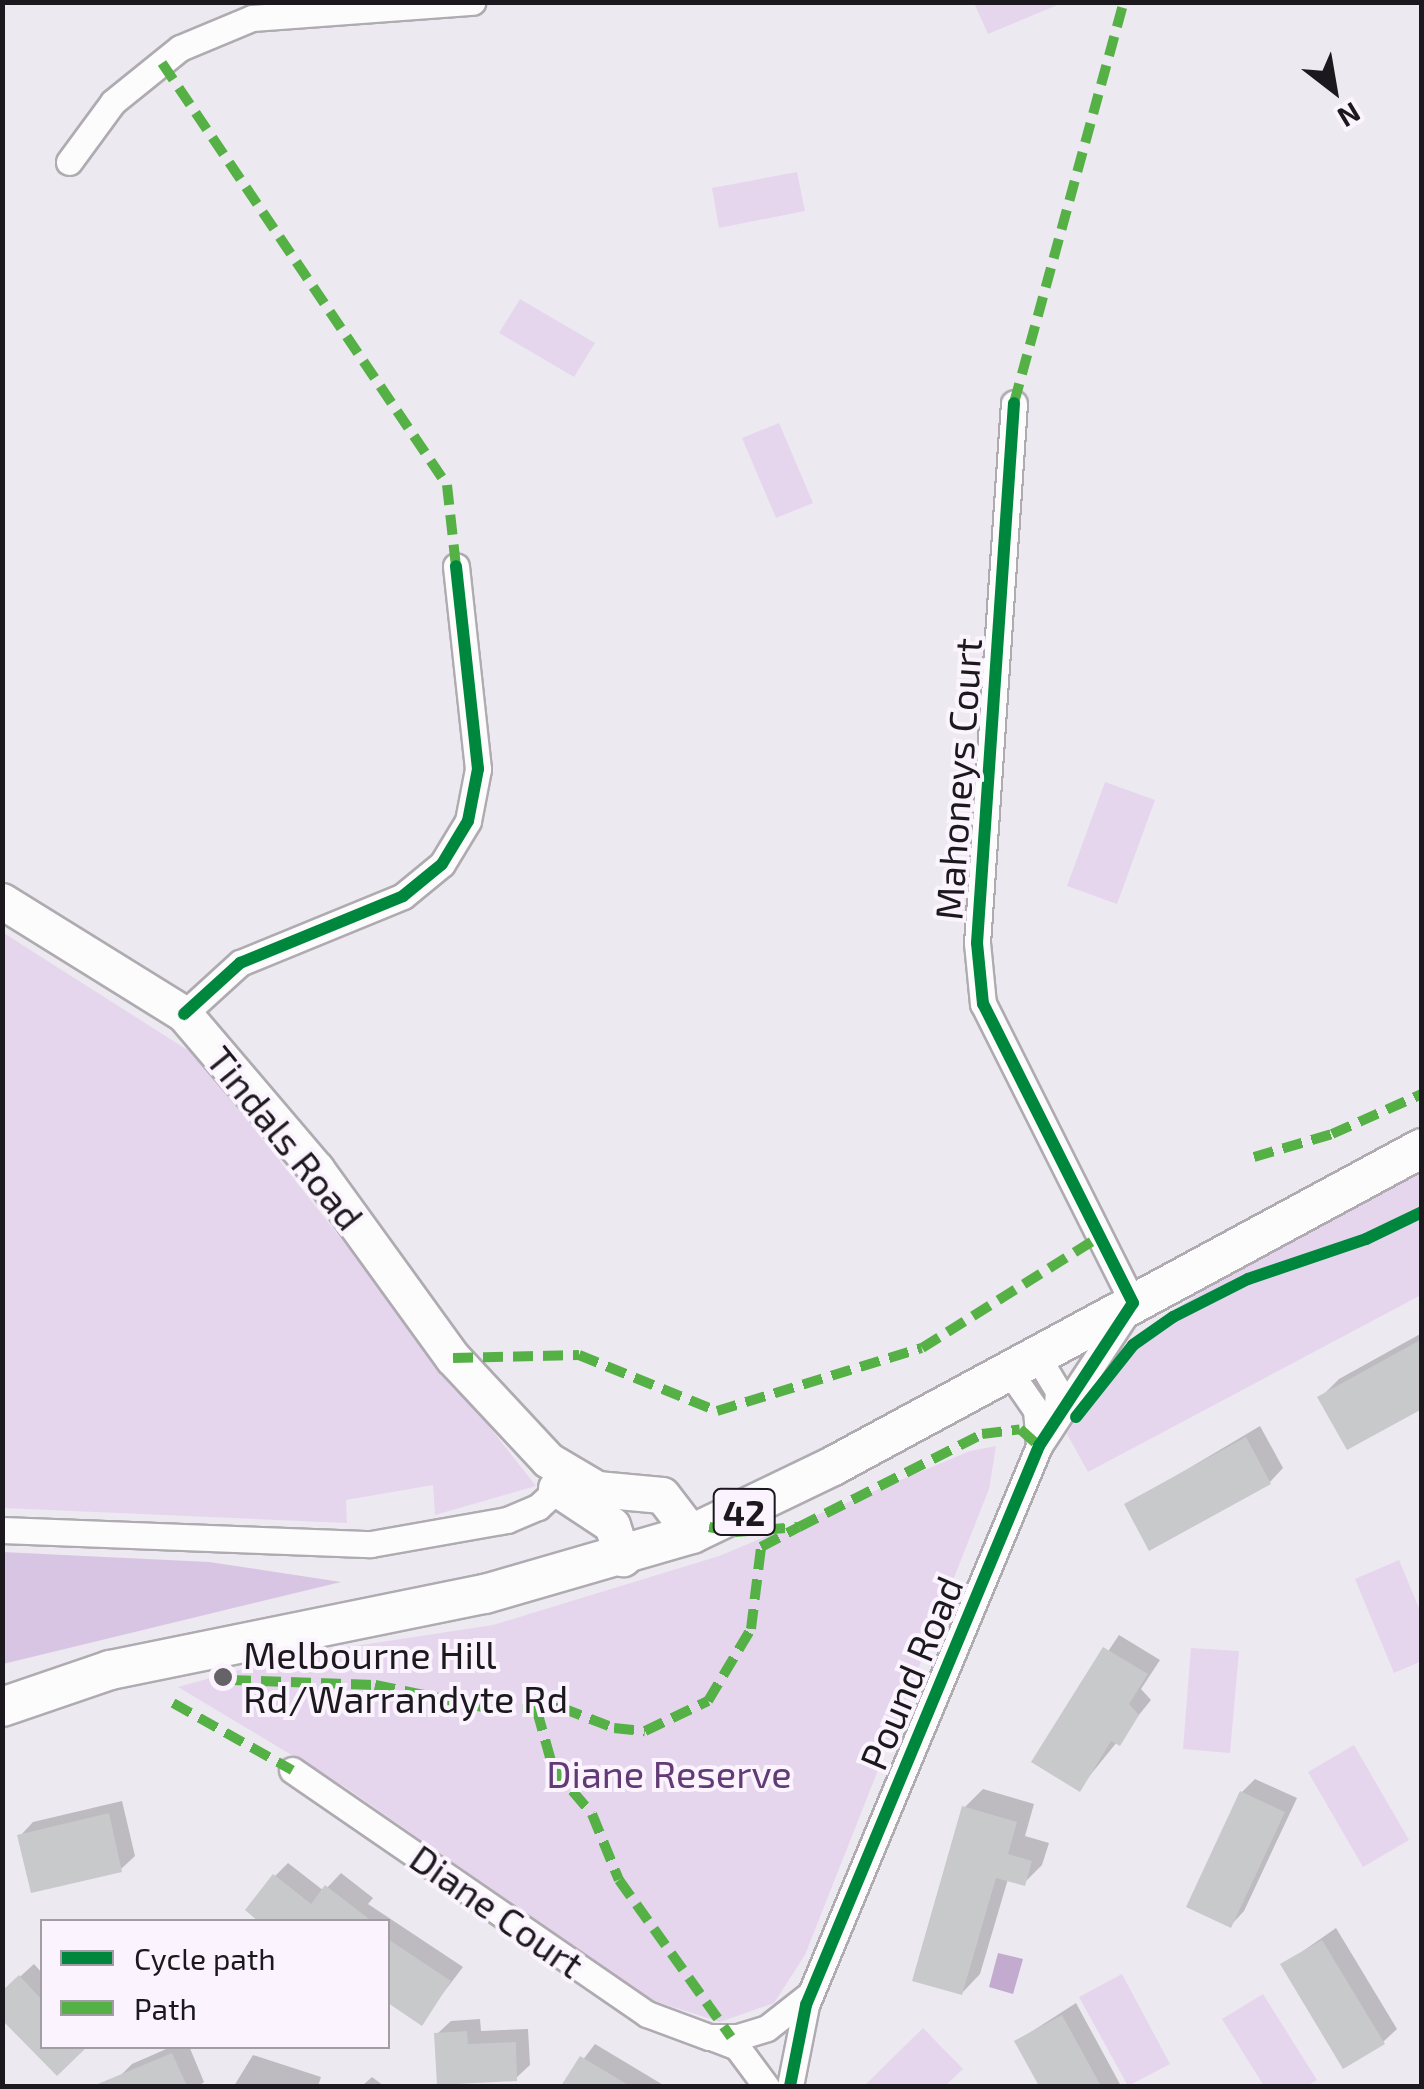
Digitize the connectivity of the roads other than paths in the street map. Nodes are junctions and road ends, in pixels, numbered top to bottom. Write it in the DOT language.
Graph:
graph roads {
  1 [pos="472,2"];
  2 [pos="70,162"];
  3 [pos="1014,403"];
  4 [pos="456,566"];
  5 [pos="2,902"];
  6 [pos="184,1014"];
  7 [pos="1422,1148"];
  8 [pos="1133,1303"];
  9 [pos="1023,1364"];
  10 [pos="1056,1419"];
  11 [pos="1039,1446"];
  12 [pos="562,1482"];
  13 [pos="2,1530"];
  14 [pos="692,1534"];
  15 [pos="623,1558"];
  16 [pos="2,1707"];
  17 [pos="292,1770"];
  18 [pos="810,1995"];
  19 [pos="709,2036"];
  20 [pos="766,2086"];
  21 [pos="790,2086"];
  1 -- 2 [label="street"];
  3 -- 8 [label="street, Mahoneys Court"];
  4 -- 6 [label="street"];
  5 -- 6 [label="main road, Tindals Road"];
  6 -- 12 [label="main road, Tindals Road"];
  7 -- 8 [label="main road, 42"];
  8 -- 9 [label="main road, 42"];
  8 -- 10 [label="street, Pound Road"];
  9 -- 10 [label="street"];
  9 -- 11 [label="street"];
  9 -- 14 [label="main road, 42"];
  10 -- 11 [label="street, Pound Road"];
  11 -- 18 [label="street, Pound Road"];
  12 -- 13 [label="street"];
  12 -- 14 [label="main road, Tindals Road"];
  12 -- 15 [label="main road, Tindals Road"];
  14 -- 15 [label="main road, 42"];
  15 -- 16 [label="main road, 42"];
  17 -- 19 [label="street, Diane Court"];
  18 -- 19 [label="street, Diane Court"];
  18 -- 21 [label="street, Pound Road"];
  19 -- 20 [label="street, Diane Court"];
}
